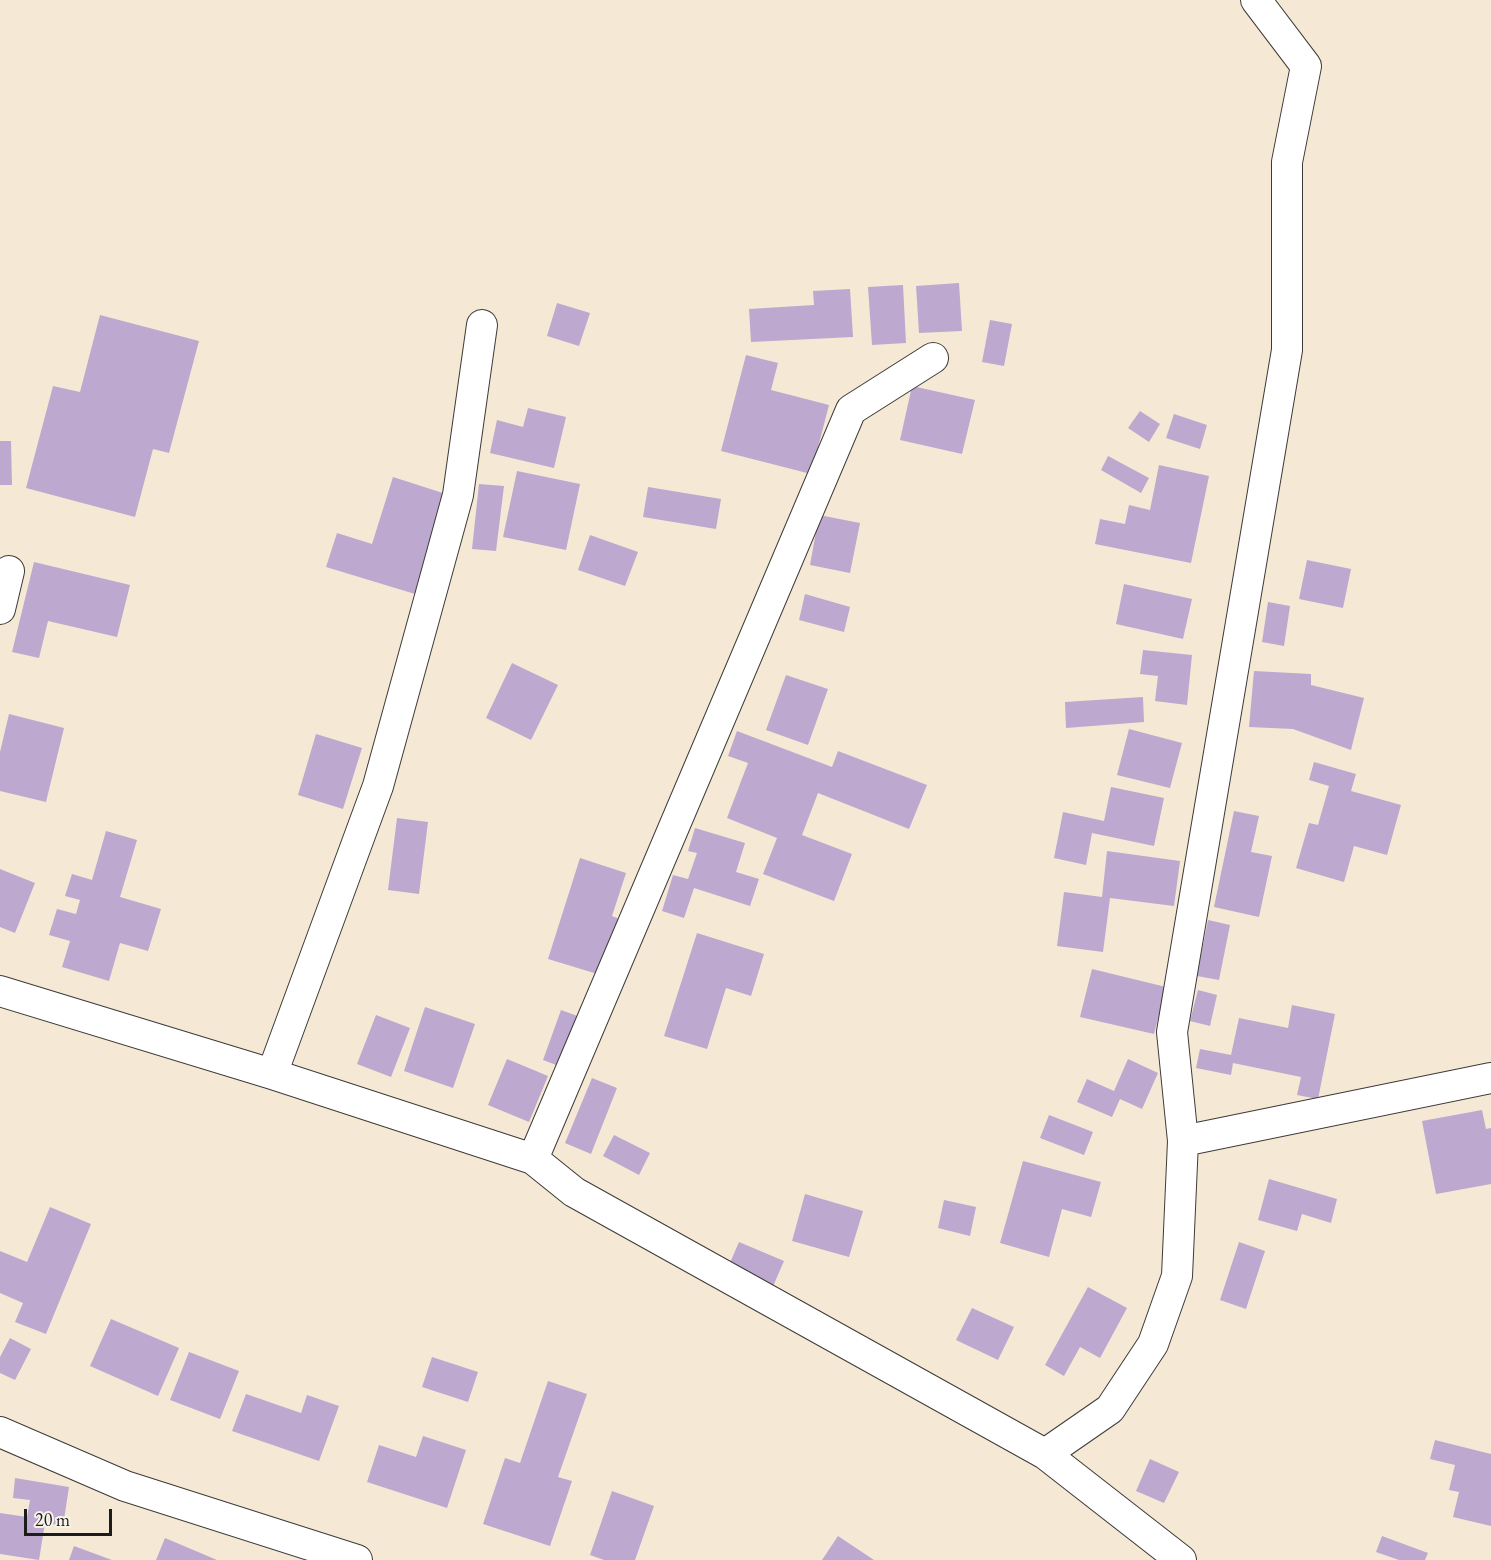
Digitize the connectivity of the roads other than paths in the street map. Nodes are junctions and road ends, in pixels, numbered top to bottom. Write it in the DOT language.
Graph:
graph roads {
  1 [pos="1256,0"];
  2 [pos="482,325"];
  3 [pos="933,358"];
  4 [pos="9,571"];
  5 [pos="0,609"];
  6 [pos="0,991"];
  7 [pos="272,1074"];
  8 [pos="1491,1078"];
  9 [pos="1182,1141"];
  10 [pos="533,1159"];
  11 [pos="0,1432"];
  12 [pos="1045,1454"];
  13 [pos="357,1560"];
  14 [pos="1181,1560"];
  1 -- 9 [label="street"];
  2 -- 7 [label="street"];
  3 -- 10 [label="street"];
  4 -- 5 [label="street"];
  6 -- 7 [label="street"];
  7 -- 10 [label="street"];
  8 -- 9 [label="street"];
  9 -- 12 [label="street"];
  10 -- 12 [label="street"];
  11 -- 13 [label="street"];
  12 -- 14 [label="street"];
}
